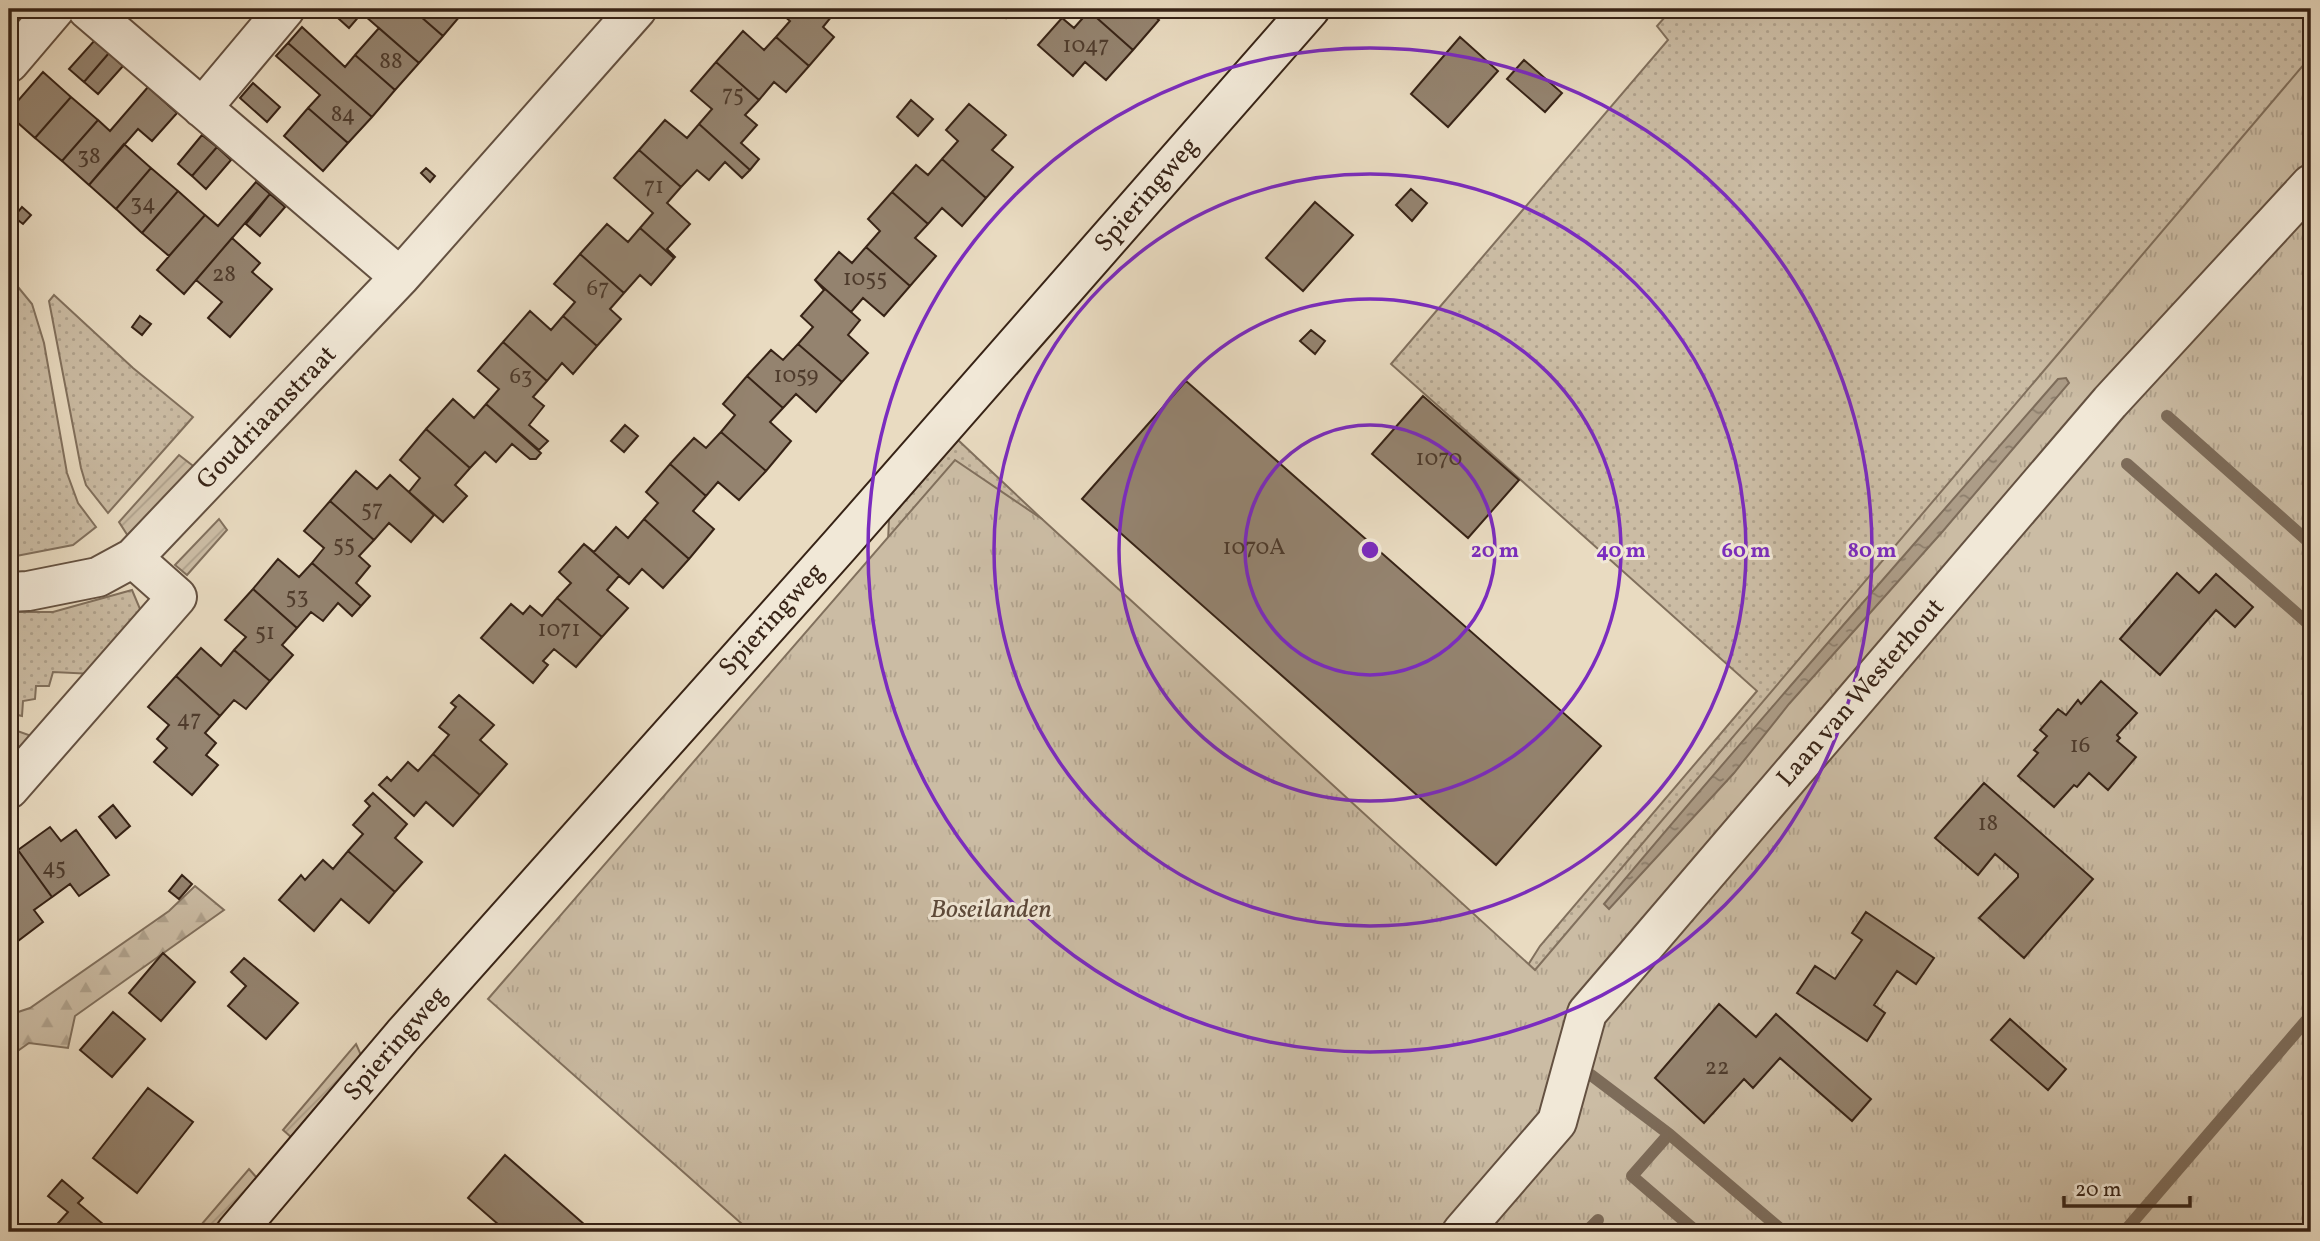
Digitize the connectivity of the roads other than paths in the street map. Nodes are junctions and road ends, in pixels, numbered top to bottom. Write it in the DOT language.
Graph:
graph roads {
  1 [pos="55,9"];
  2 [pos="87,9"];
  3 [pos="285,9"];
  4 [pos="637,9"];
  5 [pos="1310,9"];
  6 [pos="9,63"];
  7 [pos="202,108"];
  8 [pos="2311,184"];
  9 [pos="400,277"];
  10 [pos="133,558"];
  11 [pos="9,592"];
  12 [pos="9,789"];
  13 [pos="236,1232"];
  14 [pos="1462,1232"];
  1 -- 6 [label="street"];
  2 -- 7 [label="street"];
  3 -- 7 [label="street"];
  4 -- 9 [label="street, Goudriaanstraat"];
  5 -- 13 [label="street, Spieringweg"];
  7 -- 9 [label="street"];
  8 -- 14 [label="street, Laan van Westerhout"];
  9 -- 10 [label="street, Goudriaanstraat"];
  10 -- 11 [label="street, Goudriaanstraat"];
  10 -- 12 [label="street"];
}
